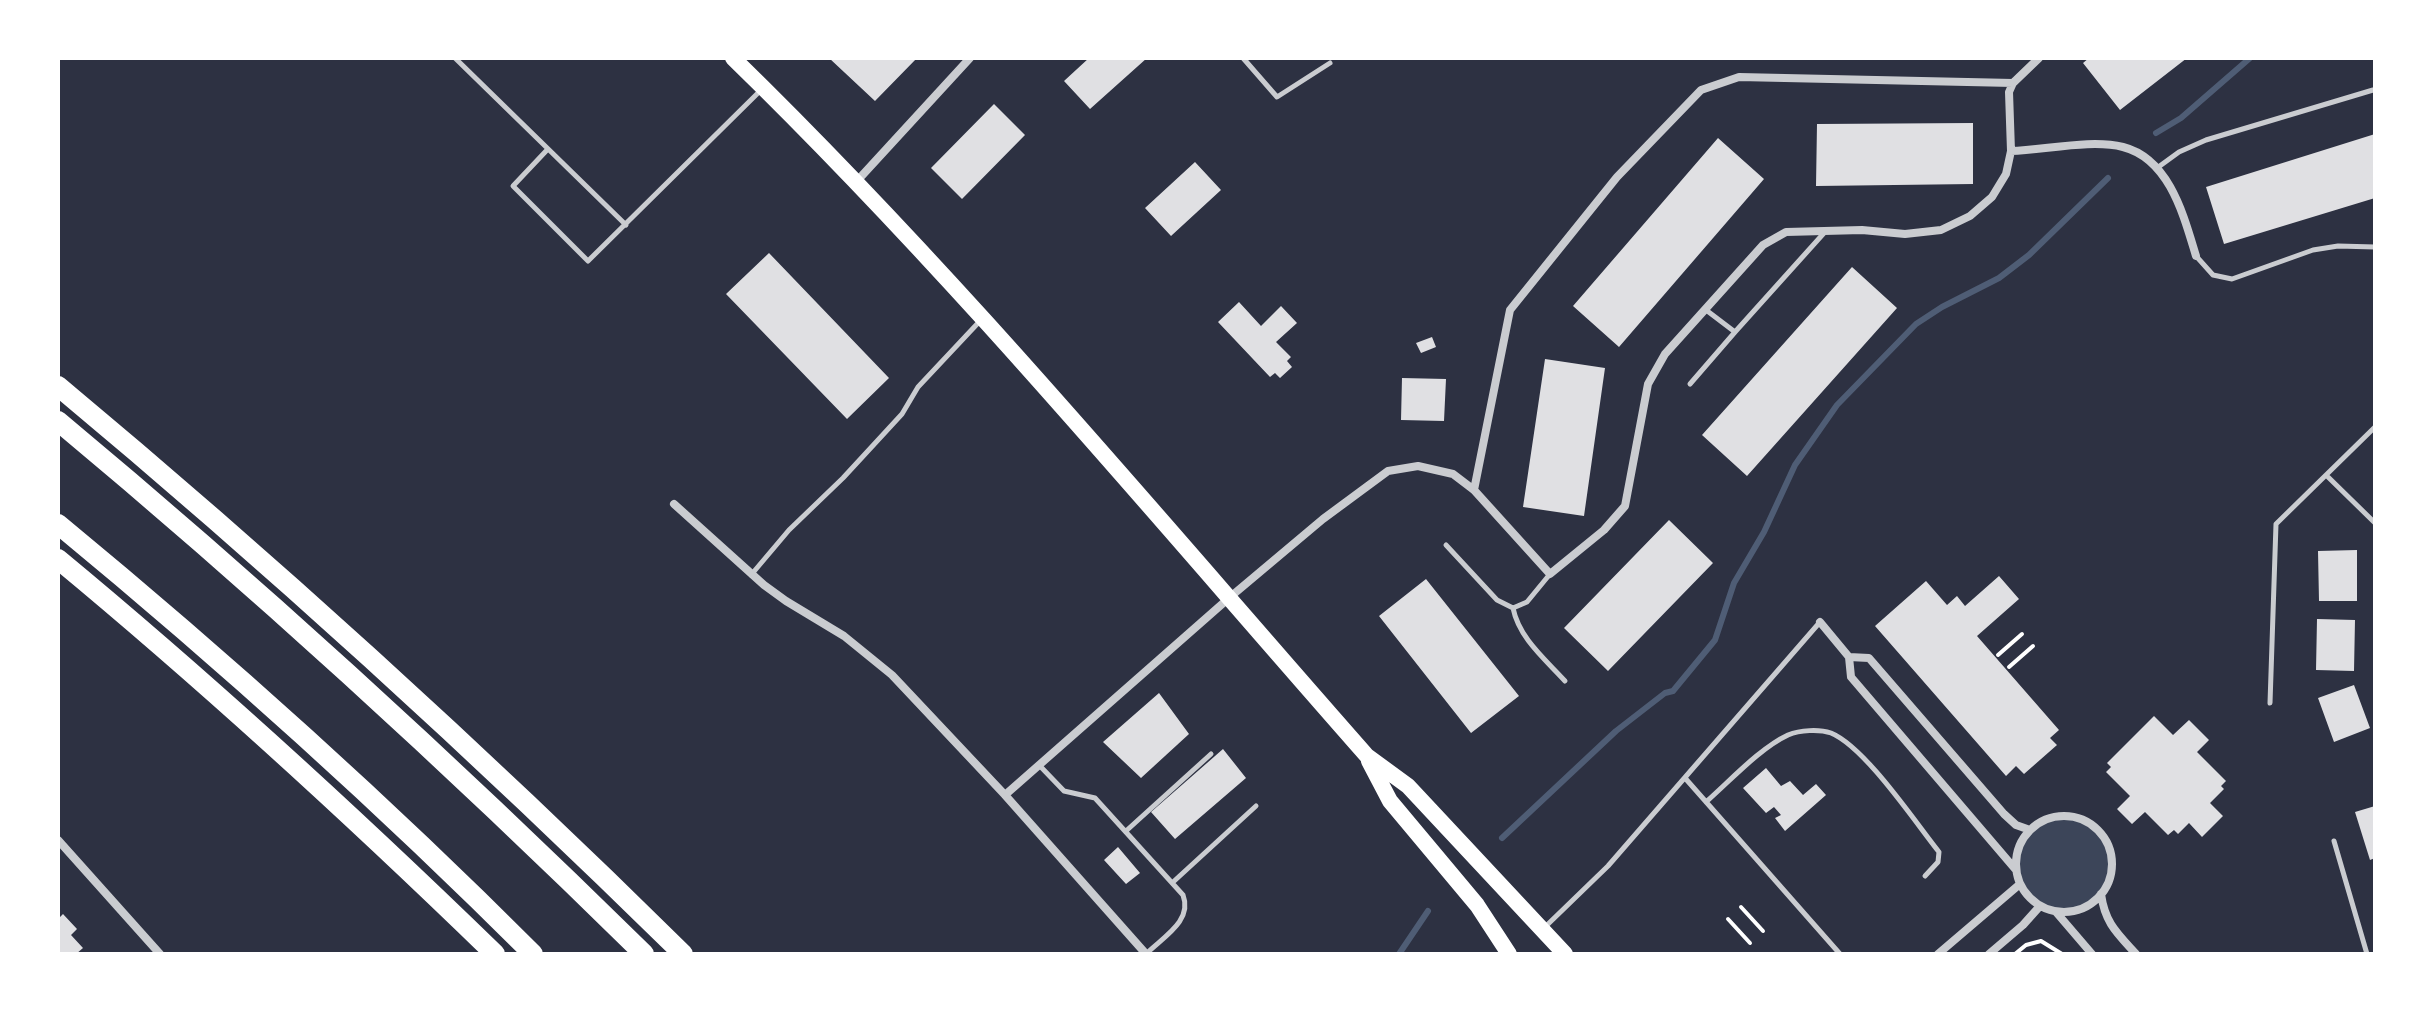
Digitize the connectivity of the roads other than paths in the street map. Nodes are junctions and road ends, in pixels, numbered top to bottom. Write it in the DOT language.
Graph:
graph roads {
  1 [pos="455,58"];
  2 [pos="733,58"];
  3 [pos="970,58"];
  4 [pos="1243,58"];
  5 [pos="2039,58"];
  6 [pos="1330,63"];
  7 [pos="2013,83"];
  8 [pos="764,88"];
  9 [pos="2373,90"];
  10 [pos="547,150"];
  11 [pos="2011,151"];
  12 [pos="2156,169"];
  13 [pos="857,181"];
  14 [pos="626,225"];
  15 [pos="1826,231"];
  16 [pos="2375,247"];
  17 [pos="2196,256"];
  18 [pos="1705,309"];
  19 [pos="983,318"];
  20 [pos="1735,332"];
  21 [pos="1690,384"];
  22 [pos="58,386"];
  23 [pos="58,421"];
  24 [pos="2375,427"];
  25 [pos="2326,475"];
  26 [pos="1474,490"];
  27 [pos="674,504"];
  28 [pos="2375,523"];
  29 [pos="58,524"];
  30 [pos="1446,545"];
  31 [pos="58,559"];
  32 [pos="1550,574"];
  33 [pos="751,575"];
  34 [pos="1229,598"];
  35 [pos="1513,608"];
  36 [pos="1820,622"];
  37 [pos="1849,657"];
  38 [pos="1565,681"];
  39 [pos="2270,703"];
  40 [pos="1211,754"];
  41 [pos="1367,756"];
  42 [pos="1038,765"];
  43 [pos="1685,778"];
  44 [pos="1005,795"];
  45 [pos="1706,802"];
  46 [pos="1256,806"];
  47 [pos="2030,830"];
  48 [pos="1126,831"];
  49 [pos="58,840"];
  50 [pos="2334,841"];
  51 [pos="2016,870"];
  52 [pos="1925,876"];
  53 [pos="1172,883"];
  54 [pos="2020,884"];
  55 [pos="2101,894"];
  56 [pos="2040,906"];
  57 [pos="2056,912"];
  58 [pos="1543,929"];
  59 [pos="2371,953"];
  60 [pos="160,954"];
  61 [pos="495,954"];
  62 [pos="533,954"];
  63 [pos="644,954"];
  64 [pos="683,954"];
  65 [pos="1146,954"];
  66 [pos="1509,954"];
  67 [pos="1565,954"];
  68 [pos="1840,954"];
  69 [pos="1938,954"];
  70 [pos="1989,954"];
  71 [pos="2092,954"];
  72 [pos="2136,954"];
  1 -- 10 [label="lane"];
  2 -- 8 [label="main road"];
  3 -- 13 [label="street"];
  4 -- 6 [label="lane"];
  5 -- 7 [label="street"];
  7 -- 11 [label="street"];
  7 -- 26 [label="street"];
  8 -- 13 [label="main road"];
  8 -- 14 [label="lane"];
  9 -- 12 [label="lane"];
  10 -- 14 [label="lane"];
  10 -- 14 [label="lane"];
  11 -- 12 [label="street"];
  11 -- 15 [label="street"];
  12 -- 17 [label="street"];
  13 -- 19 [label="main road"];
  15 -- 18 [label="street"];
  15 -- 20 [label="lane"];
  16 -- 17 [label="lane"];
  18 -- 20 [label="lane"];
  18 -- 32 [label="street"];
  19 -- 33 [label="lane"];
  19 -- 34 [label="main road"];
  20 -- 21 [label="lane"];
  22 -- 64 [label="highway"];
  23 -- 63 [label="highway"];
  24 -- 25 [label="lane"];
  25 -- 28 [label="lane"];
  25 -- 39 [label="lane"];
  26 -- 32 [label="street"];
  26 -- 34 [label="street"];
  27 -- 33 [label="street"];
  29 -- 62 [label="highway"];
  30 -- 35 [label="lane"];
  31 -- 61 [label="highway"];
  32 -- 35 [label="lane"];
  33 -- 44 [label="street"];
  34 -- 41 [label="main road"];
  34 -- 42 [label="street"];
  35 -- 38 [label="lane"];
  36 -- 37 [label="street"];
  36 -- 43 [label="lane"];
  37 -- 47 [label="street"];
  37 -- 51 [label="street"];
  40 -- 48 [label="lane"];
  41 -- 58 [label="main road"];
  41 -- 66 [label="main road"];
  42 -- 44 [label="street"];
  42 -- 48 [label="lane"];
  43 -- 45 [label="lane"];
  43 -- 58 [label="lane"];
  44 -- 65 [label="street"];
  45 -- 52 [label="lane"];
  45 -- 68 [label="lane"];
  46 -- 53 [label="lane"];
  47 -- 51 [label="street"];
  47 -- 55 [label="street"];
  48 -- 53 [label="lane"];
  49 -- 60 [label="street"];
  50 -- 59 [label="lane"];
  51 -- 54 [label="street"];
  53 -- 65 [label="lane"];
  54 -- 56 [label="street"];
  54 -- 69 [label="street"];
  55 -- 57 [label="street"];
  55 -- 72 [label="street"];
  56 -- 57 [label="street"];
  56 -- 70 [label="street"];
  57 -- 71 [label="street"];
  58 -- 67 [label="main road"];
}
